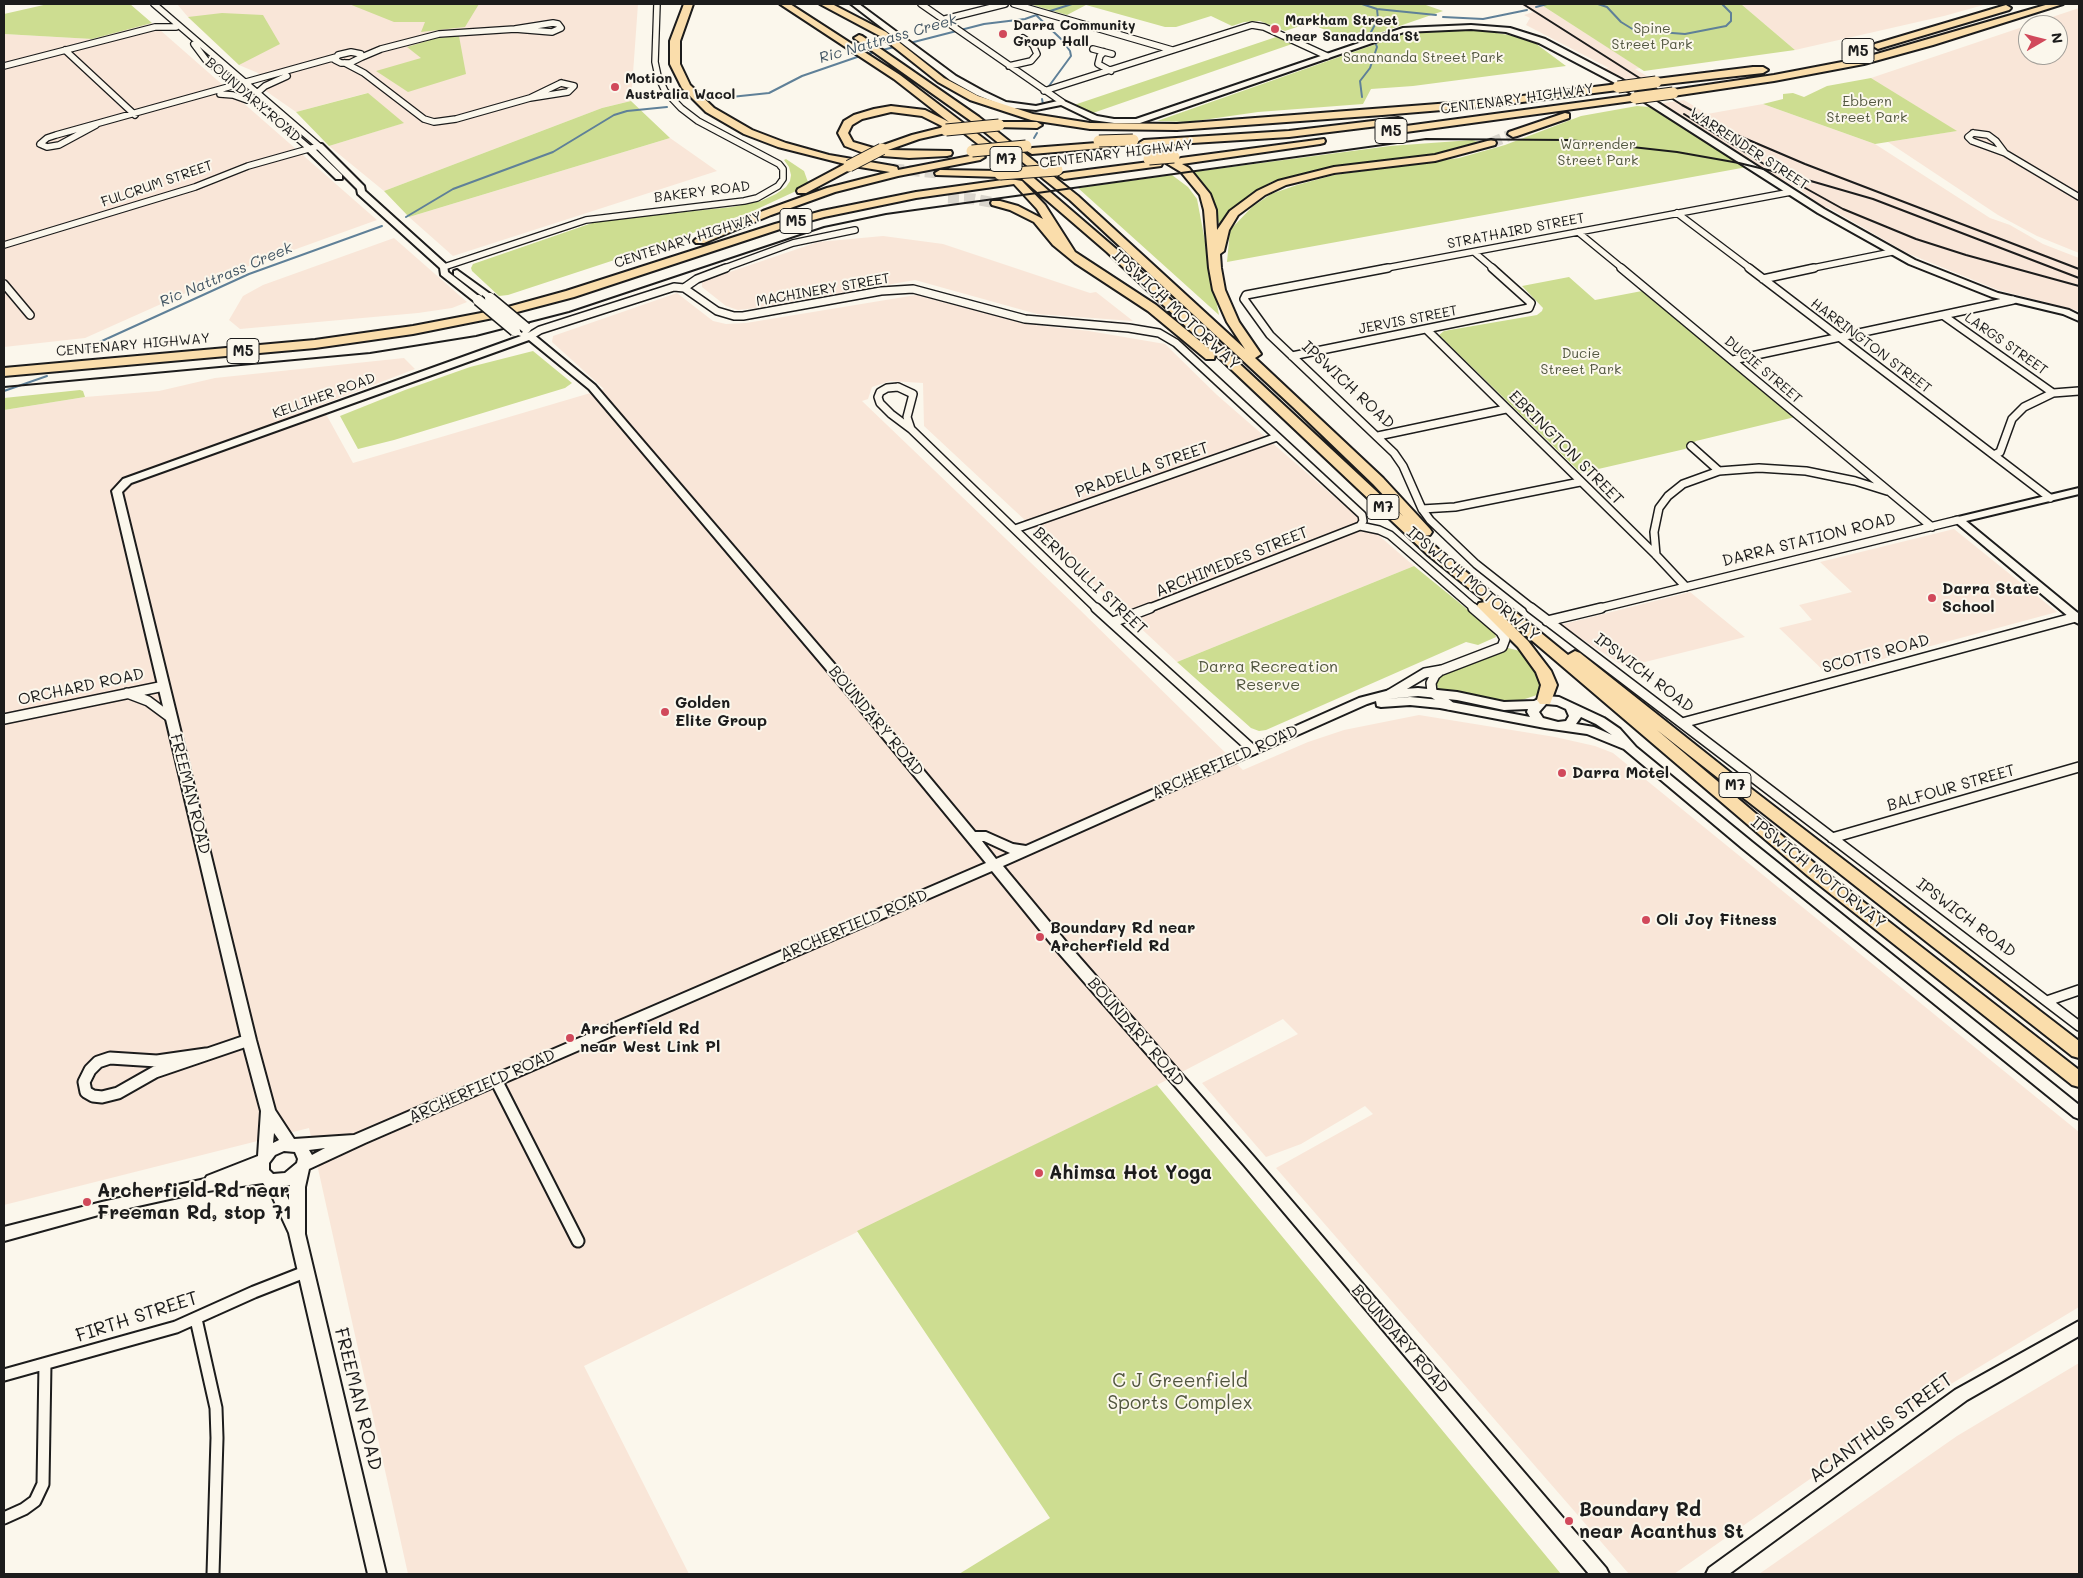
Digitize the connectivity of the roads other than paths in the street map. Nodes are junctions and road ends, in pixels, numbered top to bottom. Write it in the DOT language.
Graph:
graph roads {
  1 [pos="149,4"];
  2 [pos="154,4"];
  3 [pos="657,4"];
  4 [pos="688,4"];
  5 [pos="784,4"];
  6 [pos="825,4"];
  7 [pos="855,4"];
  8 [pos="921,4"];
  9 [pos="1005,4"];
  10 [pos="1014,4"];
  11 [pos="2058,4"];
  12 [pos="2014,6"];
  13 [pos="166,19"];
  14 [pos="945,19"];
  15 [pos="955,26"];
  16 [pos="155,27"];
  17 [pos="176,27"];
  18 [pos="515,29"];
  19 [pos="847,30"];
  20 [pos="963,32"];
  21 [pos="1023,38"];
  22 [pos="902,44"];
  23 [pos="1872,47"];
  24 [pos="381,49"];
  25 [pos="1093,49"];
  26 [pos="65,50"];
  27 [pos="1172,50"];
  28 [pos="355,52"];
  29 [pos="1104,52"];
  30 [pos="884,54"];
  31 [pos="1112,54"];
  32 [pos="1839,55"];
  33 [pos="336,56"];
  34 [pos="1327,56"];
  35 [pos="32,58"];
  36 [pos="362,58"];
  37 [pos="4,61"];
  38 [pos="222,63"];
  39 [pos="343,63"];
  40 [pos="4,66"];
  41 [pos="1009,66"];
  42 [pos="1822,69"];
  43 [pos="1111,71"];
  44 [pos="364,73"];
  45 [pos="287,76"];
  46 [pos="227,78"];
  47 [pos="264,78"];
  48 [pos="246,85"];
  49 [pos="237,87"];
  50 [pos="1621,89"];
  51 [pos="1044,91"];
  52 [pos="208,93"];
  53 [pos="257,93"];
  54 [pos="220,94"];
  55 [pos="530,98"];
  56 [pos="252,100"];
  57 [pos="1639,101"];
  58 [pos="1064,103"];
  59 [pos="152,110"];
  60 [pos="135,115"];
  61 [pos="96,125"];
  62 [pos="946,130"];
  63 [pos="1513,134"];
  64 [pos="1263,136"];
  65 [pos="1491,143"];
  66 [pos="319,146"];
  67 [pos="309,148"];
  68 [pos="1029,148"];
  69 [pos="882,149"];
  70 [pos="2005,153"];
  71 [pos="976,154"];
  72 [pos="1178,159"];
  73 [pos="1153,162"];
  74 [pos="893,169"];
  75 [pos="940,173"];
  76 [pos="1060,173"];
  77 [pos="1010,182"];
  78 [pos="361,192"];
  79 [pos="1791,192"];
  80 [pos="2079,197"];
  81 [pos="948,198"];
  82 [pos="996,203"];
  83 [pos="1677,214"];
  84 [pos="750,220"];
  85 [pos="855,230"];
  86 [pos="1578,232"];
  87 [pos="4,245"];
  88 [pos="1474,252"];
  89 [pos="1892,252"];
  90 [pos="1070,253"];
  91 [pos="1214,257"];
  92 [pos="444,268"];
  93 [pos="1763,279"];
  94 [pos="4,284"];
  95 [pos="589,288"];
  96 [pos="684,288"];
  97 [pos="1246,295"];
  98 [pos="2013,300"];
  99 [pos="30,315"];
  100 [pos="1944,316"];
  101 [pos="2079,318"];
  102 [pos="1426,329"];
  103 [pos="528,332"];
  104 [pos="1839,337"];
  105 [pos="1292,356"];
  106 [pos="1733,360"];
  107 [pos="4,364"];
  108 [pos="4,372"];
  109 [pos="1248,378"];
  110 [pos="2079,391"];
  111 [pos="2053,393"];
  112 [pos="1298,404"];
  113 [pos="1506,409"];
  114 [pos="911,429"];
  115 [pos="1277,436"];
  116 [pos="1378,436"];
  117 [pos="1691,446"];
  118 [pos="1994,455"];
  119 [pos="1719,471"];
  120 [pos="1868,473"];
  121 [pos="128,481"];
  122 [pos="1855,481"];
  123 [pos="1580,482"];
  124 [pos="2079,491"];
  125 [pos="1890,492"];
  126 [pos="2050,498"];
  127 [pos="1422,509"];
  128 [pos="1958,520"];
  129 [pos="1360,526"];
  130 [pos="1932,527"];
  131 [pos="1015,529"];
  132 [pos="1654,532"];
  133 [pos="1634,535"];
  134 [pos="1433,552"];
  135 [pos="1656,555"];
  136 [pos="1686,587"];
  137 [pos="2078,618"];
  138 [pos="1547,621"];
  139 [pos="1113,622"];
  140 [pos="1442,670"];
  141 [pos="164,686"];
  142 [pos="1432,692"];
  143 [pos="127,693"];
  144 [pos="1390,694"];
  145 [pos="1540,702"];
  146 [pos="1449,705"];
  147 [pos="1571,707"];
  148 [pos="1347,708"];
  149 [pos="171,718"];
  150 [pos="4,719"];
  151 [pos="1682,723"];
  152 [pos="1545,724"];
  153 [pos="1564,726"];
  154 [pos="1253,750"];
  155 [pos="1632,750"];
  156 [pos="2079,767"];
  157 [pos="972,836"];
  158 [pos="1832,838"];
  159 [pos="1025,850"];
  160 [pos="994,865"];
  161 [pos="2079,990"];
  162 [pos="2047,1001"];
  163 [pos="2079,1026"];
  164 [pos="249,1040"];
  165 [pos="2079,1051"];
  166 [pos="206,1054"];
  167 [pos="496,1080"];
  168 [pos="2079,1080"];
  169 [pos="268,1111"];
  170 [pos="2079,1113"];
  171 [pos="360,1139"];
  172 [pos="293,1145"];
  173 [pos="264,1158"];
  174 [pos="302,1168"];
  175 [pos="266,1178"];
  176 [pos="201,1186"];
  177 [pos="4,1234"];
  178 [pos="297,1234"];
  179 [pos="578,1240"];
  180 [pos="304,1272"];
  181 [pos="196,1318"];
  182 [pos="2079,1328"];
  183 [pos="45,1364"];
  184 [pos="4,1375"];
  185 [pos="4,1518"];
  186 [pos="213,1574"];
  187 [pos="377,1574"];
  188 [pos="1600,1574"];
  189 [pos="1715,1574"];
  1 -- 13 [label="street, BOUNDARY ROAD"];
  2 -- 38 [label="street, BOUNDARY ROAD"];
  3 -- 92 [label="street, BAKERY ROAD"];
  4 -- 74 [label="highway"];
  5 -- 109 [label="highway, IPSWICH MOTORWAY / M7"];
  6 -- 22 [label="highway"];
  7 -- 22 [label="street"];
  8 -- 14 [label="street"];
  9 -- 14 [label="street"];
  10 -- 27 [label="street"];
  11 -- 42 [label="highway, M5"];
  12 -- 23 [label="highway, M5"];
  13 -- 16 [label="street"];
  13 -- 17 [label="street, BOUNDARY ROAD"];
  14 -- 15 [label="street"];
  15 -- 20 [label="street"];
  16 -- 17 [label="street"];
  16 -- 26 [label="street"];
  17 -- 46 [label="street, BOUNDARY ROAD"];
  18 -- 18 [label="street"];
  18 -- 24 [label="street"];
  19 -- 30 [label="highway, IPSWICH MOTORWAY / M7"];
  20 -- 41 [label="street"];
  21 -- 41 [label="street"];
  22 -- 50 [label="highway"];
  22 -- 58 [label="street"];
  24 -- 28 [label="street"];
  24 -- 36 [label="street"];
  25 -- 29 [label="street"];
  26 -- 35 [label="street"];
  26 -- 60 [label="street"];
  27 -- 34 [label="street"];
  27 -- 43 [label="street"];
  28 -- 33 [label="street"];
  28 -- 36 [label="street"];
  29 -- 31 [label="street"];
  29 -- 43 [label="street"];
  30 -- 112 [label="highway, IPSWICH MOTORWAY / M7"];
  32 -- 50 [label="highway, CENTENARY HIGHWAY / M5"];
  33 -- 39 [label="street"];
  33 -- 47 [label="street"];
  34 -- 58 [label="street, WARRENDER STREET"];
  34 -- 79 [label="street, WARRENDER STREET"];
  35 -- 37 [label="street"];
  35 -- 40 [label="street"];
  36 -- 39 [label="street"];
  36 -- 44 [label="street"];
  38 -- 47 [label="street"];
  38 -- 48 [label="street, BOUNDARY ROAD"];
  39 -- 44 [label="street"];
  39 -- 45 [label="street"];
  41 -- 51 [label="street"];
  42 -- 57 [label="highway"];
  43 -- 51 [label="street"];
  44 -- 55 [label="street"];
  45 -- 48 [label="street"];
  45 -- 53 [label="street"];
  46 -- 49 [label="street, BOUNDARY ROAD"];
  46 -- 52 [label="street"];
  47 -- 48 [label="street"];
  48 -- 49 [label="street"];
  48 -- 53 [label="street, BOUNDARY ROAD"];
  49 -- 52 [label="street"];
  49 -- 54 [label="street"];
  49 -- 56 [label="street, BOUNDARY ROAD"];
  50 -- 64 [label="highway, CENTENARY HIGHWAY / M5"];
  51 -- 58 [label="street"];
  52 -- 59 [label="street"];
  53 -- 66 [label="street, BOUNDARY ROAD"];
  54 -- 56 [label="street"];
  54 -- 59 [label="street"];
  55 -- 55 [label="street"];
  56 -- 67 [label="street, BOUNDARY ROAD"];
  57 -- 63 [label="highway"];
  57 -- 72 [label="highway, CENTENARY HIGHWAY / M5"];
  59 -- 60 [label="street"];
  60 -- 61 [label="street"];
  61 -- 61 [label="street"];
  62 -- 69 [label="highway"];
  62 -- 91 [label="highway, bridge"];
  64 -- 68 [label="highway, CENTENARY HIGHWAY / M5"];
  64 -- 68 [label="highway, bridge"];
  65 -- 91 [label="highway"];
  66 -- 67 [label="street, FULCRUM STREET"];
  66 -- 78 [label="street, BOUNDARY ROAD"];
  67 -- 78 [label="street, BOUNDARY ROAD"];
  67 -- 87 [label="street, FULCRUM STREET"];
  68 -- 71 [label="highway, CENTENARY HIGHWAY / M5"];
  69 -- 84 [label="highway, bridge"];
  70 -- 70 [label="street"];
  70 -- 80 [label="street"];
  71 -- 84 [label="highway, CENTENARY HIGHWAY / M5"];
  71 -- 90 [label="highway"];
  72 -- 73 [label="highway, CENTENARY HIGHWAY / M5"];
  73 -- 76 [label="highway, CENTENARY HIGHWAY / M5"];
  75 -- 76 [label="highway, bridge"];
  76 -- 77 [label="highway, CENTENARY HIGHWAY / M5"];
  77 -- 95 [label="highway, CENTENARY HIGHWAY / M5"];
  78 -- 92 [label="street, BOUNDARY ROAD"];
  79 -- 83 [label="street, STRATHAIRD STREET"];
  79 -- 89 [label="street, WARRENDER STREET"];
  81 -- 95 [label="highway"];
  82 -- 90 [label="highway"];
  83 -- 86 [label="street, STRATHAIRD STREET"];
  83 -- 93 [label="street, HARRINGTON STREET"];
  84 -- 107 [label="highway, CENTENARY HIGHWAY / M5"];
  85 -- 96 [label="street, KELLIHER ROAD"];
  86 -- 88 [label="street, STRATHAIRD STREET"];
  86 -- 106 [label="street, DUCIE STREET"];
  88 -- 97 [label="street, STRATHAIRD STREET"];
  88 -- 102 [label="street, JERVIS STREET"];
  89 -- 93 [label="street"];
  89 -- 98 [label="street, WARRENDER STREET"];
  90 -- 109 [label="highway"];
  91 -- 112 [label="highway"];
  92 -- 103 [label="street, BOUNDARY ROAD, bridge"];
  92 -- 103 [label="street, BOUNDARY ROAD, bridge"];
  93 -- 104 [label="street, HARRINGTON STREET"];
  94 -- 99 [label="street"];
  95 -- 108 [label="highway, CENTENARY HIGHWAY / M5"];
  96 -- 103 [label="street, KELLIHER ROAD"];
  96 -- 115 [label="street, MACHINERY STREET"];
  97 -- 105 [label="street, IPSWICH ROAD"];
  98 -- 100 [label="street"];
  98 -- 101 [label="street, WARRENDER STREET"];
  100 -- 104 [label="street"];
  100 -- 111 [label="street, LARGS STREET"];
  102 -- 105 [label="street, JERVIS STREET"];
  102 -- 113 [label="street, EBRINGTON STREET"];
  103 -- 121 [label="street, KELLIHER ROAD"];
  103 -- 157 [label="street, BOUNDARY ROAD"];
  104 -- 106 [label="street"];
  104 -- 118 [label="street, HARRINGTON STREET"];
  105 -- 116 [label="street, IPSWICH ROAD"];
  106 -- 120 [label="street, DUCIE STREET"];
  109 -- 134 [label="highway, IPSWICH MOTORWAY / M7"];
  110 -- 111 [label="street"];
  111 -- 118 [label="street"];
  112 -- 165 [label="highway, IPSWICH MOTORWAY / M7"];
  113 -- 116 [label="street"];
  113 -- 123 [label="street, EBRINGTON STREET"];
  114 -- 114 [label="street, BERNOULLI STREET"];
  114 -- 131 [label="street, BERNOULLI STREET"];
  115 -- 129 [label="street"];
  115 -- 131 [label="street, PRADELLA STREET"];
  116 -- 127 [label="street, IPSWICH ROAD"];
  117 -- 119 [label="street"];
  118 -- 126 [label="street, HARRINGTON STREET"];
  119 -- 122 [label="street"];
  119 -- 132 [label="street"];
  120 -- 122 [label="street"];
  120 -- 125 [label="street, DUCIE STREET"];
  121 -- 141 [label="street, FREEMAN ROAD"];
  122 -- 125 [label="street"];
  123 -- 127 [label="street"];
  123 -- 133 [label="street, EBRINGTON STREET"];
  124 -- 126 [label="street, DARRA STATION ROAD"];
  125 -- 130 [label="street, DUCIE STREET"];
  126 -- 128 [label="street, DARRA STATION ROAD"];
  127 -- 138 [label="street, IPSWICH ROAD"];
  128 -- 130 [label="street, DARRA STATION ROAD"];
  128 -- 137 [label="street"];
  129 -- 139 [label="street, ARCHIMEDES STREET"];
  129 -- 140 [label="street"];
  130 -- 136 [label="street, DARRA STATION ROAD"];
  131 -- 139 [label="street, BERNOULLI STREET"];
  132 -- 133 [label="street"];
  132 -- 135 [label="street"];
  133 -- 135 [label="street, EBRINGTON STREET"];
  134 -- 145 [label="highway"];
  134 -- 168 [label="highway, IPSWICH MOTORWAY / M7"];
  135 -- 136 [label="street, EBRINGTON STREET"];
  136 -- 138 [label="street, DARRA STATION ROAD"];
  137 -- 151 [label="street, SCOTTS ROAD"];
  138 -- 151 [label="street, IPSWICH ROAD"];
  139 -- 154 [label="street, BERNOULLI STREET"];
  140 -- 142 [label="street"];
  140 -- 144 [label="street"];
  141 -- 143 [label="street, ORCHARD ROAD"];
  141 -- 149 [label="street, FREEMAN ROAD"];
  142 -- 144 [label="street, ARCHERFIELD ROAD"];
  142 -- 145 [label="street, ARCHERFIELD ROAD"];
  142 -- 146 [label="street"];
  143 -- 149 [label="street"];
  143 -- 150 [label="street, ORCHARD ROAD"];
  144 -- 148 [label="street, ARCHERFIELD ROAD"];
  145 -- 147 [label="street"];
  145 -- 152 [label="street"];
  146 -- 148 [label="street, ARCHERFIELD ROAD"];
  146 -- 152 [label="street, ARCHERFIELD ROAD"];
  147 -- 153 [label="street"];
  147 -- 155 [label="street"];
  148 -- 154 [label="street, ARCHERFIELD ROAD"];
  149 -- 164 [label="street, FREEMAN ROAD"];
  151 -- 158 [label="street, IPSWICH ROAD"];
  152 -- 153 [label="street"];
  153 -- 155 [label="street"];
  154 -- 159 [label="street, ARCHERFIELD ROAD"];
  155 -- 170 [label="street"];
  156 -- 158 [label="street, BALFOUR STREET"];
  157 -- 159 [label="street"];
  157 -- 160 [label="street, BOUNDARY ROAD"];
  158 -- 162 [label="street, IPSWICH ROAD"];
  159 -- 160 [label="street, ARCHERFIELD ROAD"];
  160 -- 167 [label="street, ARCHERFIELD ROAD"];
  160 -- 188 [label="street, BOUNDARY ROAD"];
  161 -- 162 [label="street"];
  162 -- 163 [label="street, IPSWICH ROAD"];
  164 -- 166 [label="street"];
  164 -- 169 [label="street, FREEMAN ROAD"];
  166 -- 166 [label="street"];
  167 -- 171 [label="street, ARCHERFIELD ROAD"];
  167 -- 179 [label="street"];
  169 -- 172 [label="street, FREEMAN ROAD"];
  169 -- 173 [label="street, FREEMAN ROAD"];
  171 -- 172 [label="street, ARCHERFIELD ROAD"];
  171 -- 174 [label="street, ARCHERFIELD ROAD"];
  172 -- 173 [label="street"];
  172 -- 174 [label="street"];
  173 -- 175 [label="street"];
  173 -- 176 [label="street"];
  174 -- 175 [label="street"];
  174 -- 178 [label="street, FREEMAN ROAD"];
  175 -- 176 [label="street"];
  175 -- 178 [label="street, FREEMAN ROAD"];
  176 -- 177 [label="street"];
  178 -- 180 [label="street, FREEMAN ROAD"];
  180 -- 181 [label="street, FIRTH STREET"];
  180 -- 187 [label="street, FREEMAN ROAD"];
  181 -- 183 [label="street, FIRTH STREET"];
  181 -- 186 [label="street"];
  182 -- 189 [label="street, ACANTHUS STREET"];
  183 -- 184 [label="street, FIRTH STREET"];
  183 -- 185 [label="street"];
}
